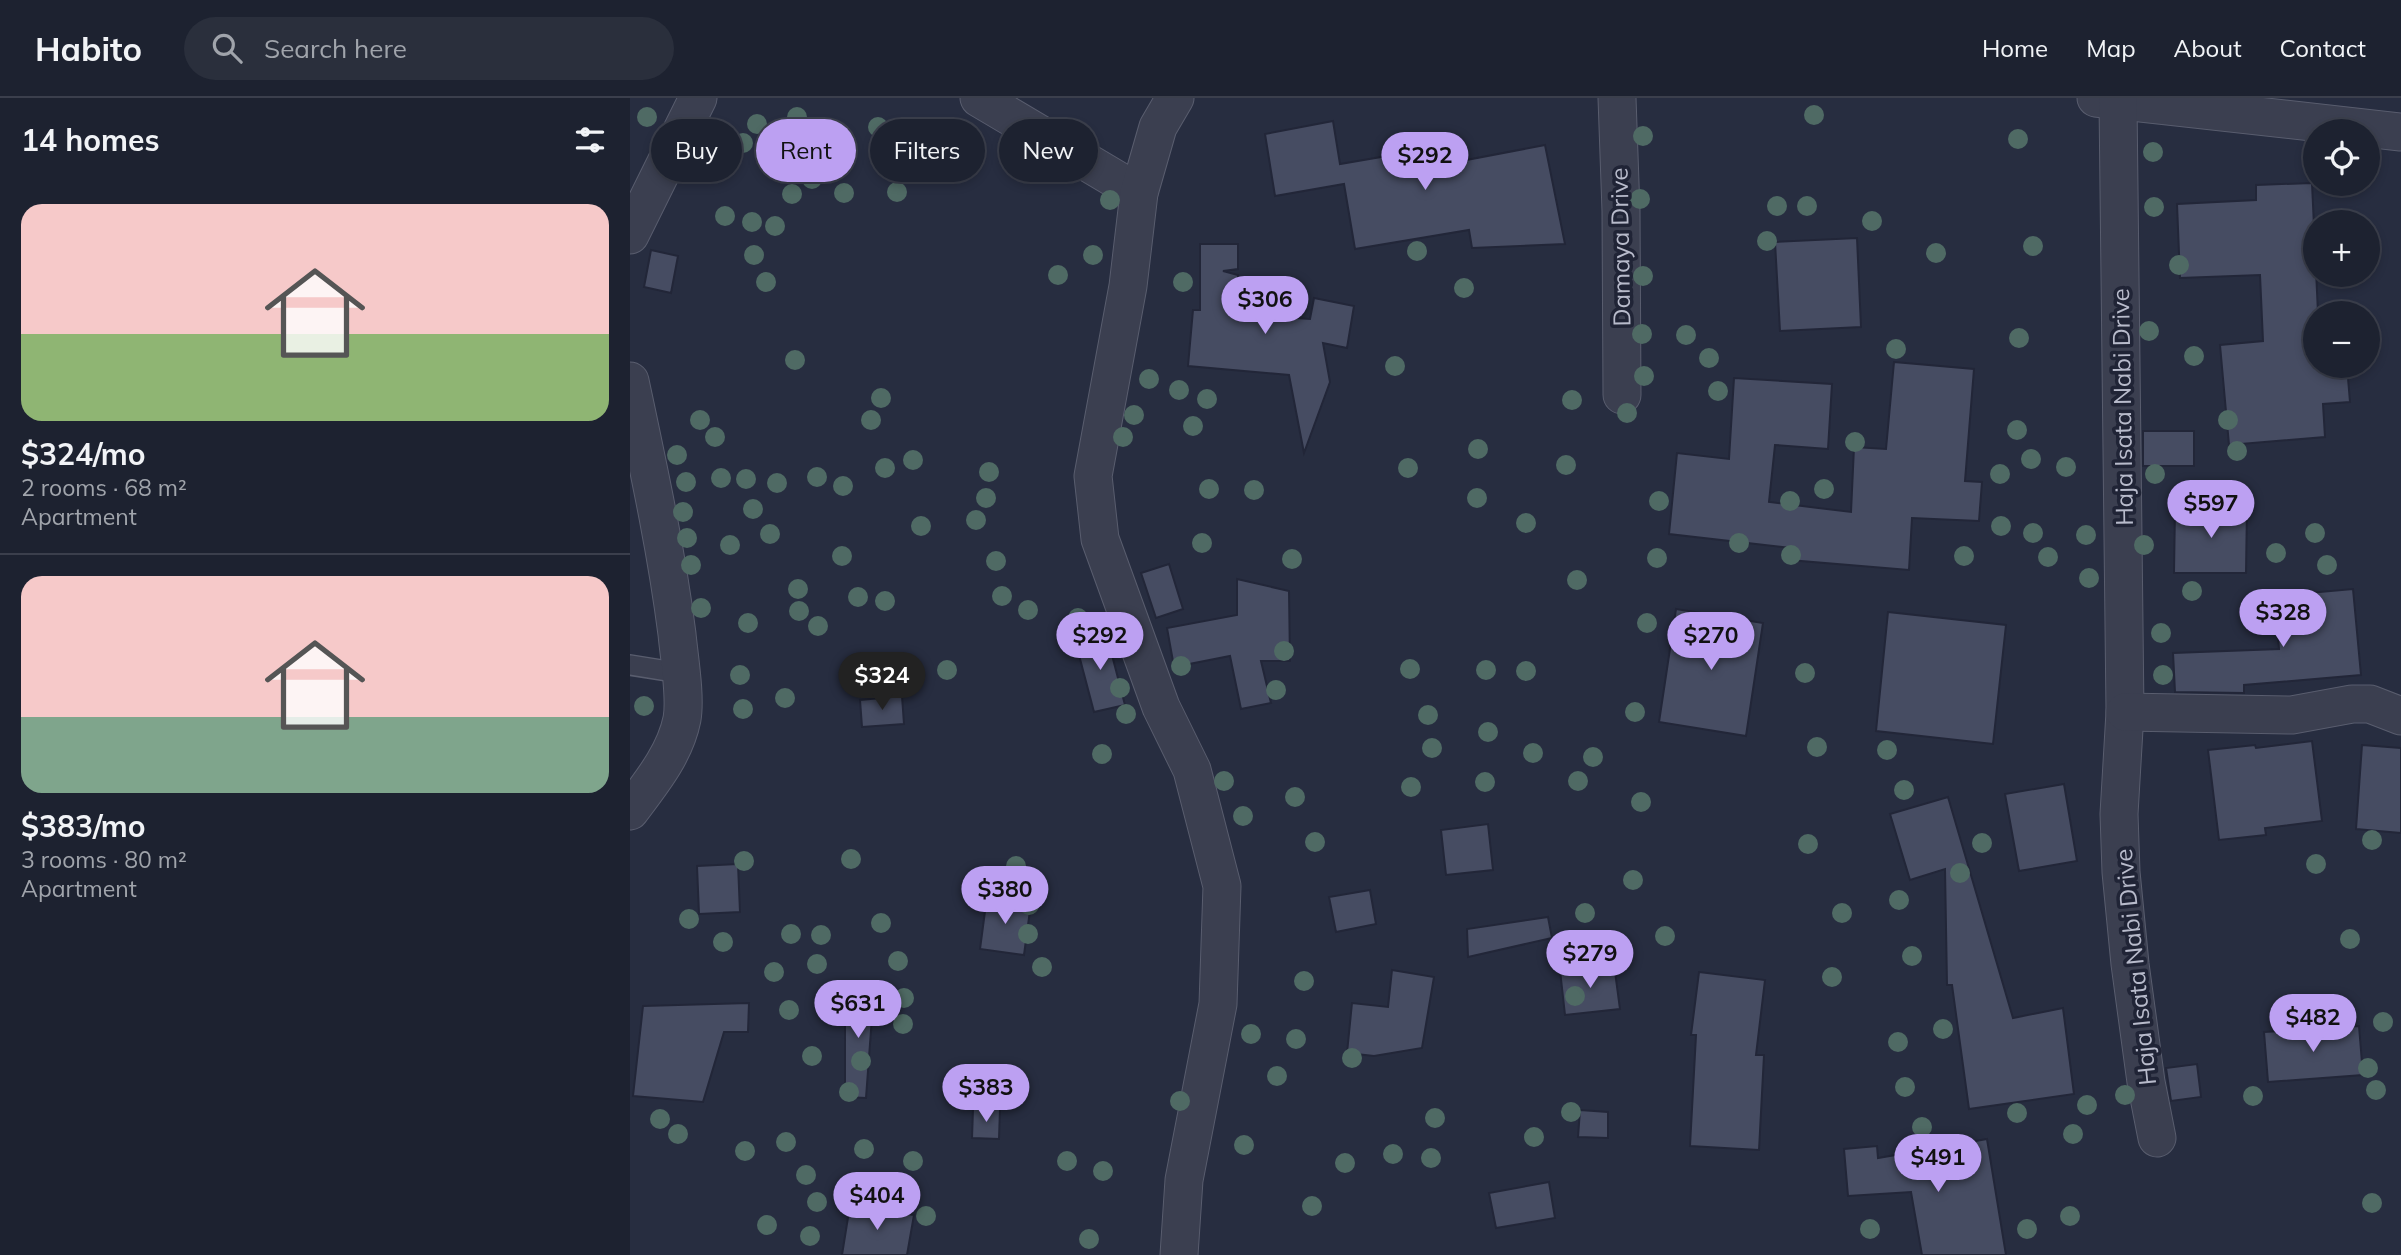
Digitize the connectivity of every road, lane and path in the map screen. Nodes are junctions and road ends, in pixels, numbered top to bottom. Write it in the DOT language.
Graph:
graph roads {
  1 [pos="698,98"];
  2 [pos="979,98"];
  3 [pos="1175,98"];
  4 [pos="1617,98"];
  5 [pos="2107,100"];
  6 [pos="2401,132"];
  7 [pos="1139,193"];
  8 [pos="630,235"];
  9 [pos="630,381"];
  10 [pos="1622,395"];
  11 [pos="630,665"];
  12 [pos="680,673"];
  13 [pos="2125,712"];
  14 [pos="2401,716"];
  15 [pos="630,811"];
  16 [pos="2157,1138"];
  17 [pos="1179,1255"];
  1 -- 8 [label="street"];
  2 -- 7 [label="street"];
  3 -- 7 [label="street"];
  4 -- 10 [label="street, Damaya Drive"];
  5 -- 6 [label="street"];
  5 -- 13 [label="street, Haja Isata Nabi Drive"];
  7 -- 17 [label="street"];
  9 -- 12 [label="street"];
  11 -- 12 [label="lane"];
  12 -- 15 [label="street"];
  13 -- 14 [label="street"];
  13 -- 16 [label="street, Haja Isata Nabi Drive"];
}
